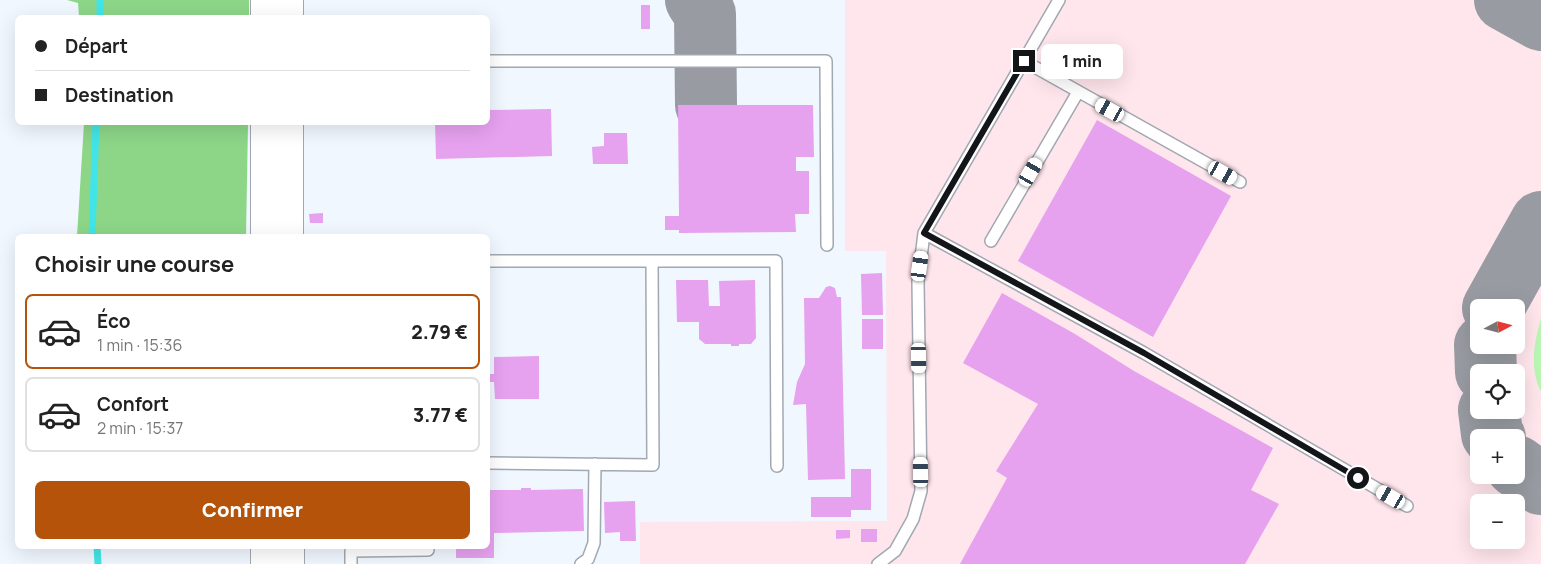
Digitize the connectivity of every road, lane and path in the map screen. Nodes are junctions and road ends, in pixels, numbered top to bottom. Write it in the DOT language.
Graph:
graph roads {
  1 [pos="265,0"];
  2 [pos="289,0"];
  3 [pos="1059,0"];
  4 [pos="265,15"];
  5 [pos="289,15"];
  6 [pos="490,61"];
  7 [pos="1024,61"];
  8 [pos="1078,92"];
  9 [pos="265,125"];
  10 [pos="289,125"];
  11 [pos="1240,182"];
  12 [pos="924,233"];
  13 [pos="265,234"];
  14 [pos="289,234"];
  15 [pos="991,241"];
  16 [pos="827,245"];
  17 [pos="490,261"];
  18 [pos="652,261"];
  19 [pos="490,463"];
  20 [pos="594,464"];
  21 [pos="777,466"];
  22 [pos="1407,506"];
  23 [pos="265,549"];
  24 [pos="290,549"];
  25 [pos="428,550"];
  26 [pos="265,564"];
  27 [pos="290,564"];
  28 [pos="351,564"];
  29 [pos="581,564"];
  30 [pos="878,564"];
  1 -- 4 [label="main road"];
  2 -- 5 [label="main road"];
  3 -- 7 [label="lane"];
  6 -- 16 [label="lane"];
  7 -- 8 [label="lane"];
  7 -- 12 [label="lane"];
  8 -- 11 [label="lane"];
  8 -- 15 [label="lane"];
  9 -- 13 [label="main road"];
  10 -- 14 [label="main road"];
  12 -- 22 [label="lane"];
  12 -- 30 [label="lane"];
  17 -- 18 [label="lane"];
  18 -- 20 [label="lane"];
  18 -- 21 [label="lane"];
  19 -- 20 [label="lane"];
  20 -- 29 [label="lane"];
  23 -- 26 [label="main road"];
  24 -- 27 [label="main road"];
  25 -- 28 [label="lane"];
}
